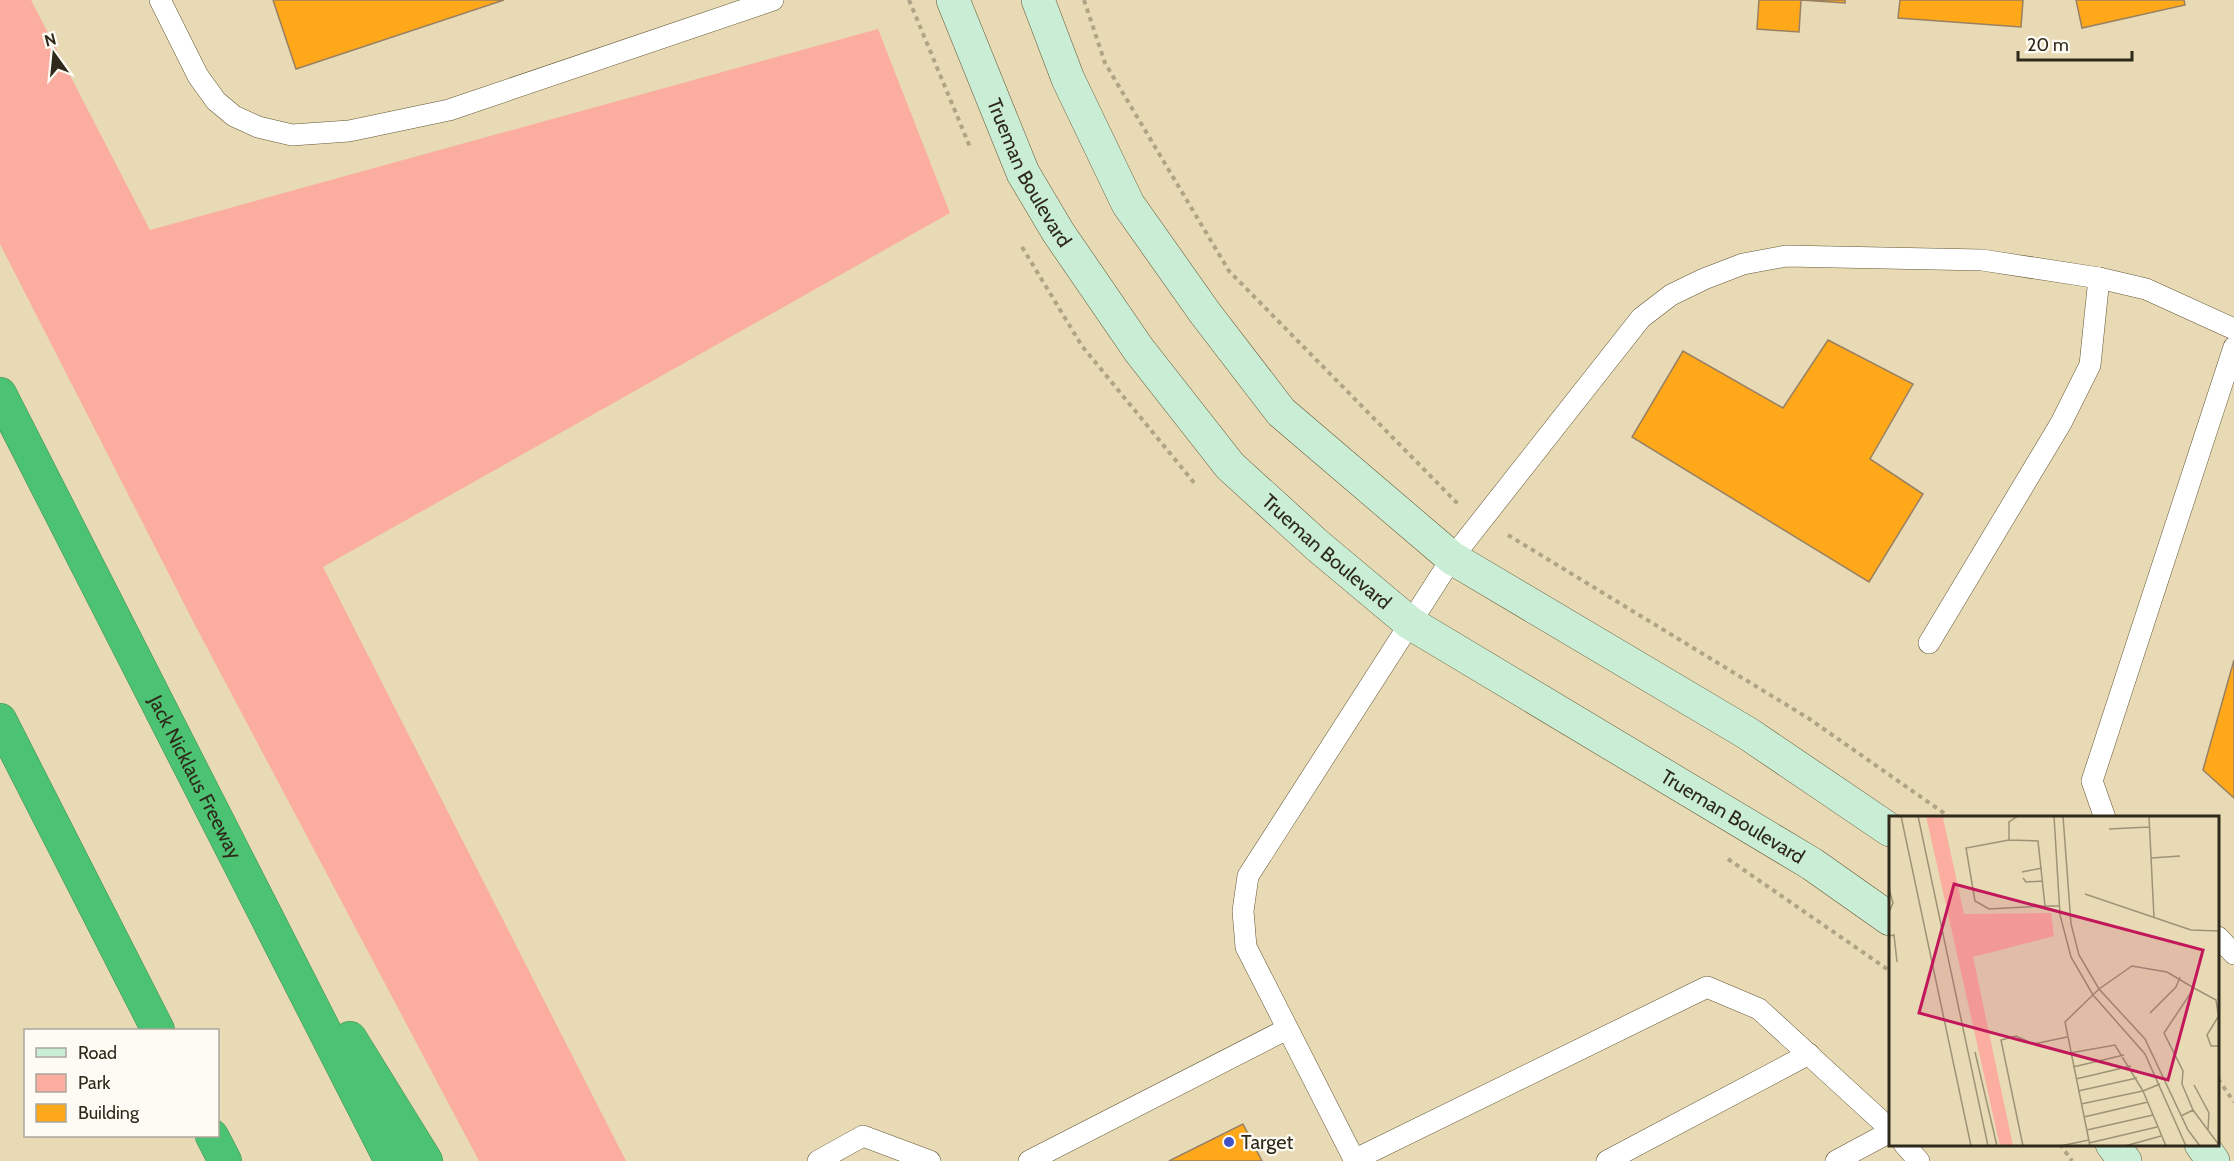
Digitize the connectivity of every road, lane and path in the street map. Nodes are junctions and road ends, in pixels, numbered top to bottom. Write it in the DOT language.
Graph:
graph roads {
  1 [pos="160,0"];
  2 [pos="773,0"];
  3 [pos="953,0"];
  4 [pos="1038,0"];
  5 [pos="1084,0"];
  6 [pos="2099,278"];
  7 [pos="2234,329"];
  8 [pos="2234,347"];
  9 [pos="0,394"];
  10 [pos="1484,520"];
  11 [pos="1452,558"];
  12 [pos="1410,623"];
  13 [pos="1929,643"];
  14 [pos="0,720"];
  15 [pos="1949,816"];
  16 [pos="2104,816"];
  17 [pos="1889,829"];
  18 [pos="227,839"];
  19 [pos="1889,919"];
  20 [pos="2219,939"];
  21 [pos="2234,954"];
  22 [pos="157,1029"];
  23 [pos="1287,1029"];
  24 [pos="1809,1054"];
  25 [pos="2219,1082"];
  26 [pos="2234,1102"];
  27 [pos="1889,1129"];
  28 [pos="1889,1131"];
  29 [pos="213,1137"];
  30 [pos="1906,1146"];
  31 [pos="2061,1146"];
  32 [pos="2114,1146"];
  33 [pos="2202,1146"];
  34 [pos="1355,1160"];
  35 [pos="225,1161"];
  36 [pos="391,1161"];
  37 [pos="426,1161"];
  38 [pos="818,1161"];
  39 [pos="930,1161"];
  40 [pos="1029,1161"];
  41 [pos="1607,1161"];
  42 [pos="1836,1161"];
  43 [pos="1919,1161"];
  44 [pos="2072,1161"];
  45 [pos="2125,1161"];
  46 [pos="2213,1161"];
  1 -- 2 [label="lane"];
  3 -- 12 [label="main road, Trueman Boulevard"];
  4 -- 11 [label="main road"];
  5 -- 10 [label="path"];
  6 -- 7 [label="lane"];
  6 -- 10 [label="lane"];
  6 -- 13 [label="lane"];
  8 -- 16 [label="lane"];
  9 -- 18 [label="highway, Jack Nicklaus Freeway"];
  10 -- 11 [label="lane"];
  10 -- 15 [label="path"];
  11 -- 12 [label="lane"];
  11 -- 17 [label="main road"];
  12 -- 19 [label="main road, Trueman Boulevard"];
  12 -- 23 [label="lane"];
  14 -- 22 [label="highway"];
  18 -- 36 [label="highway, Jack Nicklaus Freeway"];
  18 -- 37 [label="highway"];
  20 -- 21 [label="lane"];
  23 -- 34 [label="lane"];
  23 -- 40 [label="lane"];
  24 -- 27 [label="lane"];
  24 -- 34 [label="lane"];
  24 -- 41 [label="lane"];
  25 -- 26 [label="path"];
  28 -- 42 [label="lane"];
  29 -- 35 [label="highway"];
  30 -- 43 [label="lane"];
  31 -- 44 [label="path"];
  32 -- 45 [label="main road"];
  33 -- 46 [label="main road"];
  38 -- 39 [label="lane"];
}
